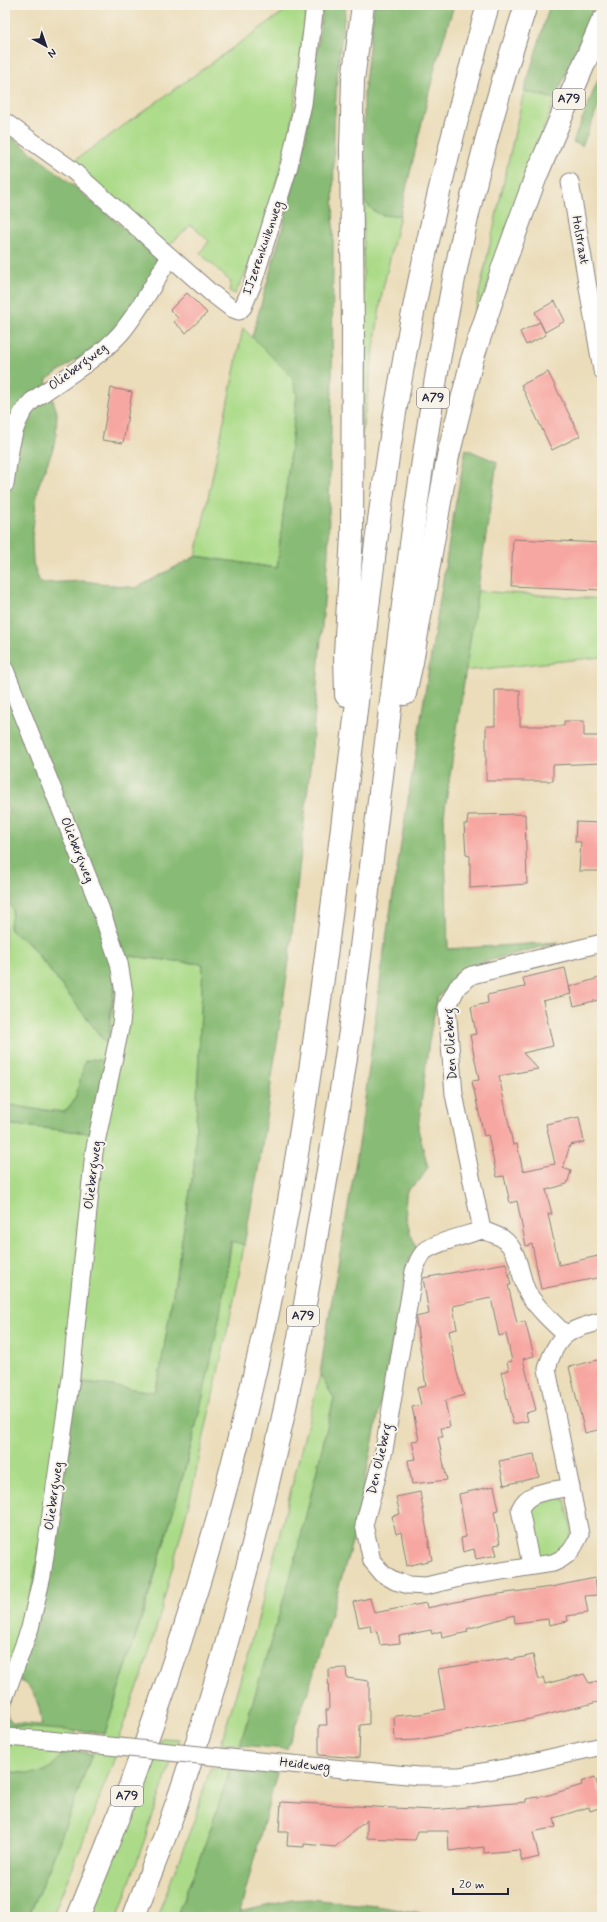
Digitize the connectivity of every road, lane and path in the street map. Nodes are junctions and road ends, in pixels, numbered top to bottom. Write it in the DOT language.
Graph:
graph roads {
  1 [pos="315,5"];
  2 [pos="362,5"];
  3 [pos="488,5"];
  4 [pos="526,5"];
  5 [pos="602,22"];
  6 [pos="5,122"];
  7 [pos="570,182"];
  8 [pos="170,257"];
  9 [pos="602,370"];
  10 [pos="5,484"];
  11 [pos="5,670"];
  12 [pos="348,770"];
  13 [pos="380,798"];
  14 [pos="602,943"];
  15 [pos="482,1230"];
  16 [pos="602,1321"];
  17 [pos="565,1334"];
  18 [pos="571,1487"];
  19 [pos="531,1565"];
  20 [pos="5,1696"];
  21 [pos="5,1737"];
  22 [pos="602,1746"];
  23 [pos="78,1917"];
  24 [pos="134,1917"];
  1 -- 8 [label="street, IJzerenkuilenweg"];
  2 -- 12 [label="highway, A79"];
  3 -- 12 [label="highway, A79"];
  4 -- 13 [label="highway, A79"];
  5 -- 13 [label="highway, A79"];
  6 -- 8 [label="street, IJzerenkuilenweg"];
  7 -- 9 [label="street, Holstraat"];
  8 -- 10 [label="street, Oliebergweg"];
  11 -- 20 [label="street, Oliebergweg"];
  12 -- 23 [label="highway, A79"];
  13 -- 24 [label="highway, A79"];
  14 -- 15 [label="street, Den Olieberg"];
  15 -- 17 [label="street"];
  15 -- 19 [label="street, Den Olieberg"];
  16 -- 17 [label="street"];
  17 -- 18 [label="street, Den Olieberg"];
  18 -- 19 [label="street, Den Olieberg"];
  18 -- 19 [label="street"];
  21 -- 22 [label="street, Heideweg, bridge"];
}
